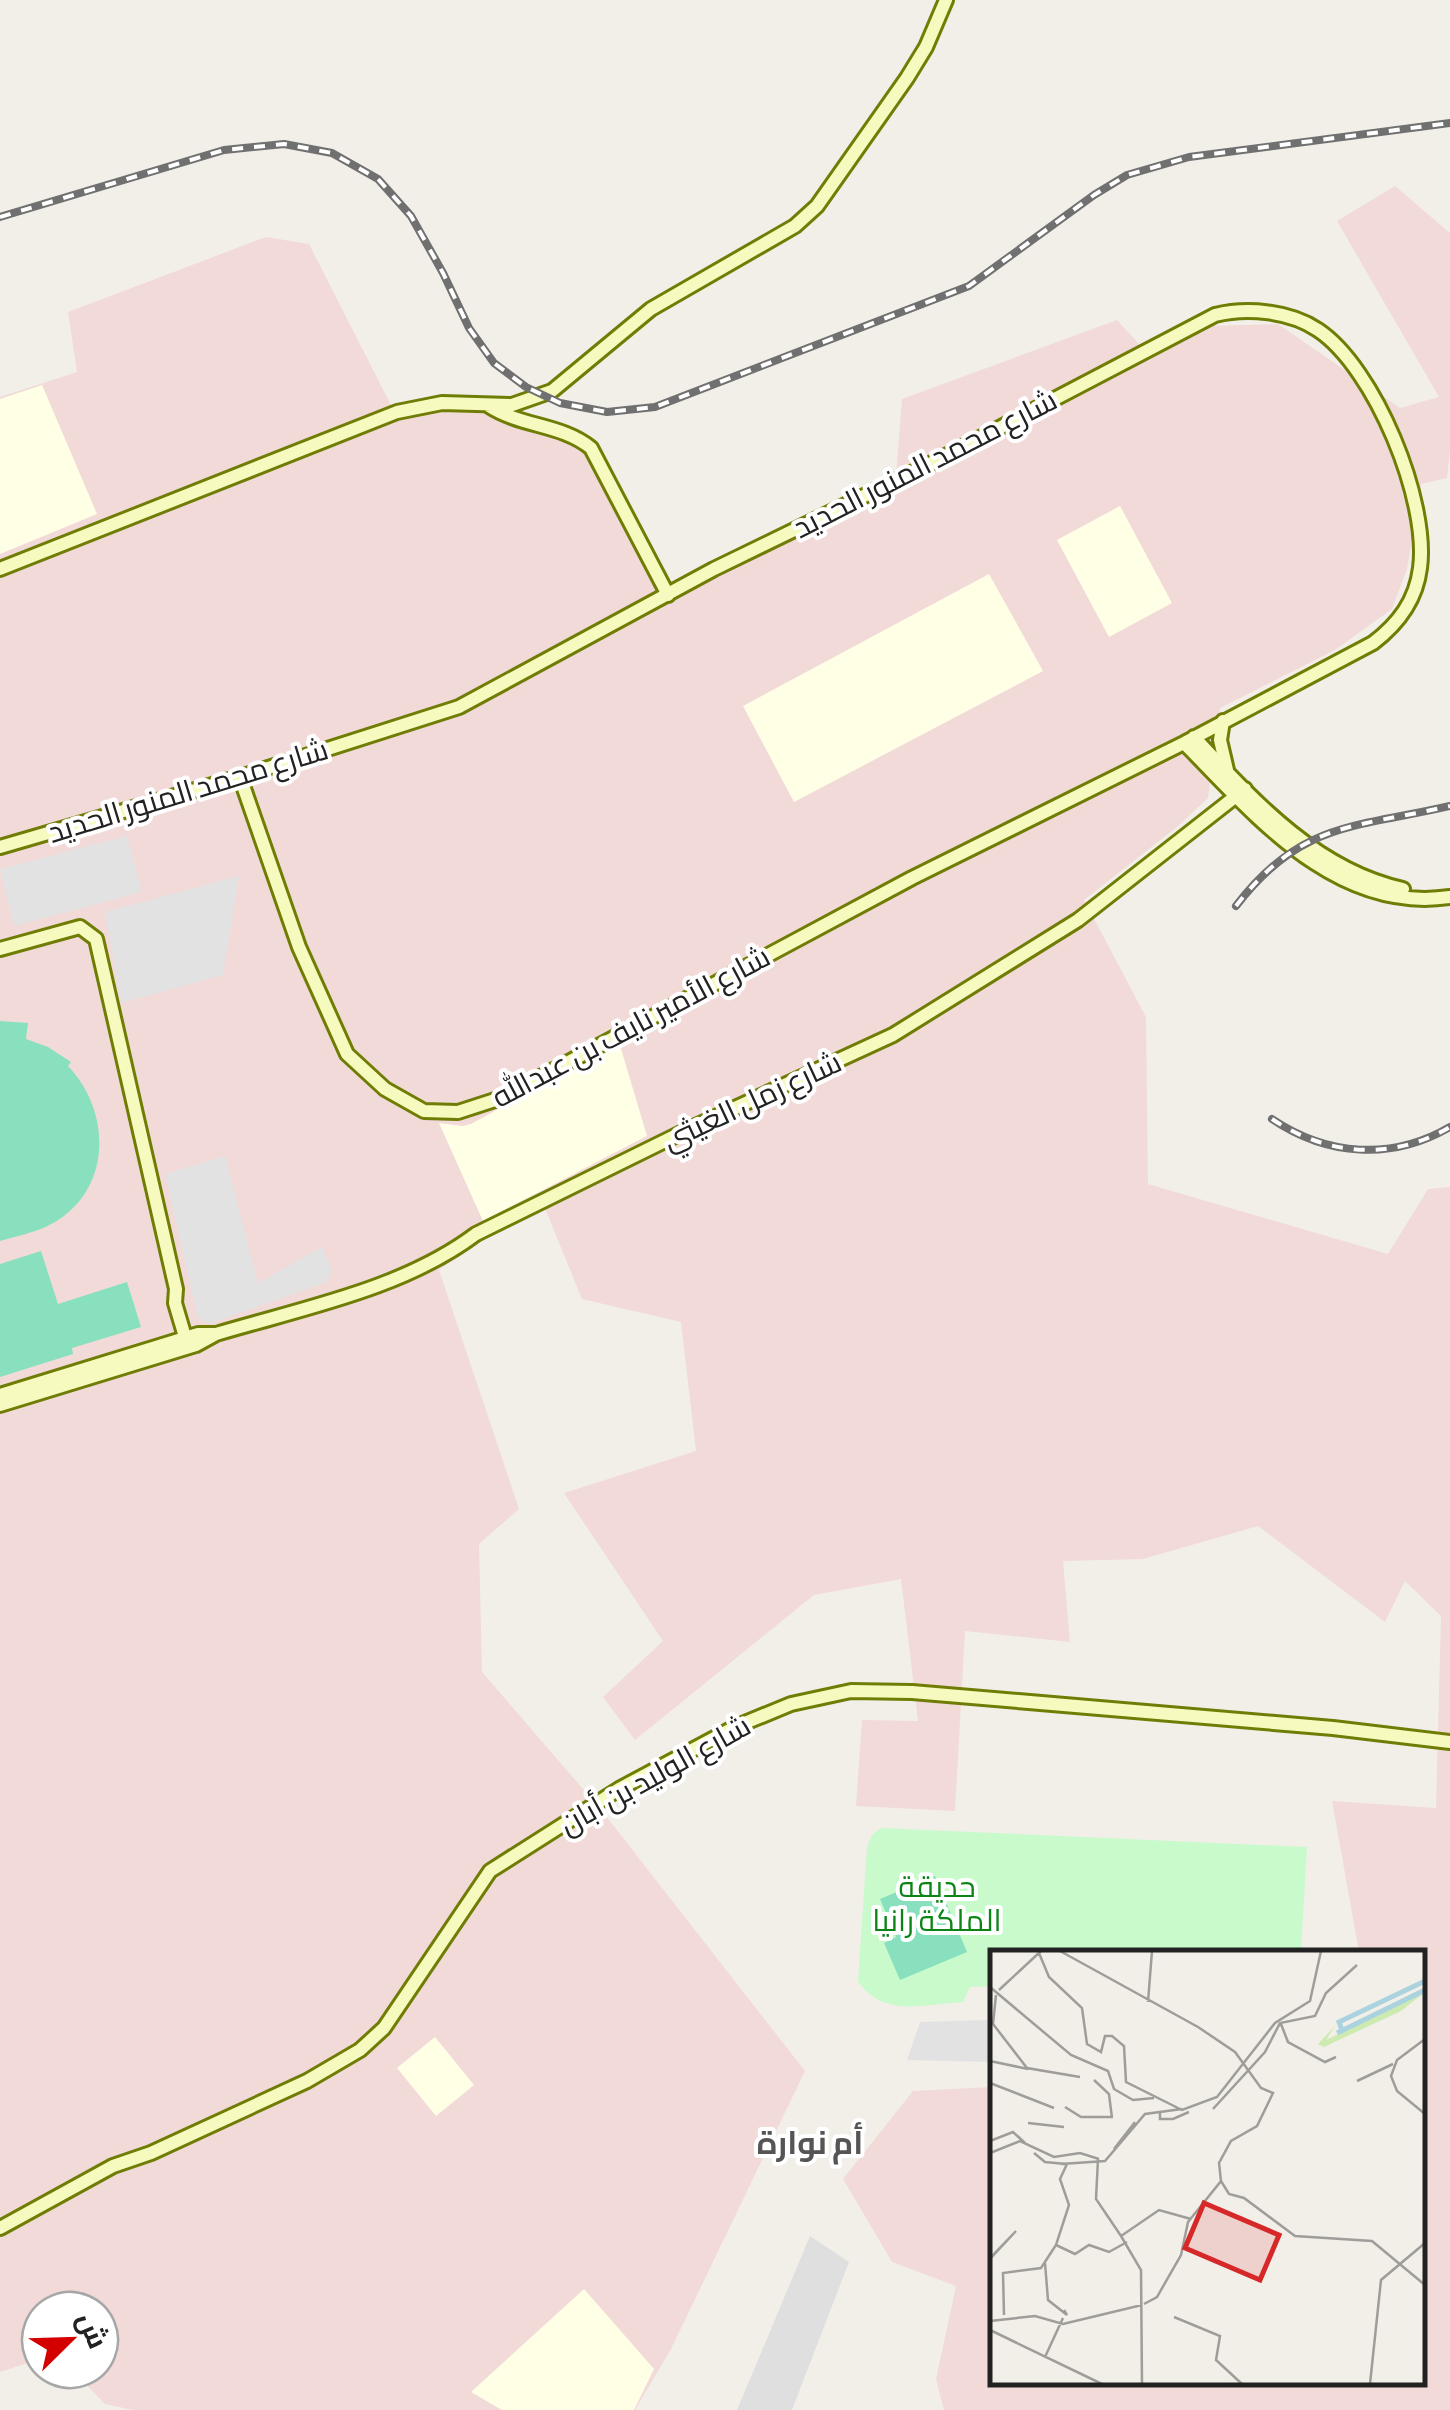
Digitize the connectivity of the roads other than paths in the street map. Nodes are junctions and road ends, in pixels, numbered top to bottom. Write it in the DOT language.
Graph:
graph roads {
  1 [pos="946,0"];
  2 [pos="487,404"];
  3 [pos="0,569"];
  4 [pos="668,595"];
  5 [pos="1224,721"];
  6 [pos="1189,740"];
  7 [pos="1227,773"];
  8 [pos="240,778"];
  9 [pos="1240,792"];
  10 [pos="0,847"];
  11 [pos="1450,893"];
  12 [pos="0,949"];
  13 [pos="191,1341"];
  14 [pos="0,1394"];
  15 [pos="0,1406"];
  16 [pos="1450,1742"];
  17 [pos="0,2228"];
  1 -- 2 [label="street"];
  2 -- 3 [label="street"];
  2 -- 4 [label="street"];
  4 -- 5 [label="street, شارع محمد المنور الحديد"];
  4 -- 8 [label="street, شارع محمد المنور الحديد"];
  5 -- 6 [label="street, شارع محمد المنور الحديد"];
  5 -- 7 [label="street"];
  6 -- 7 [label="street"];
  6 -- 8 [label="street, شارع الأمير نايف بن عبدالله"];
  6 -- 9 [label="street"];
  7 -- 9 [label="street"];
  8 -- 10 [label="street, شارع محمد المنور الحديد"];
  9 -- 11 [label="street"];
  9 -- 13 [label="street, شارع زمل الغيثي"];
  12 -- 13 [label="street"];
  13 -- 14 [label="street"];
  13 -- 15 [label="street"];
  16 -- 17 [label="street, شارع الوليد بن أبان"];
}
